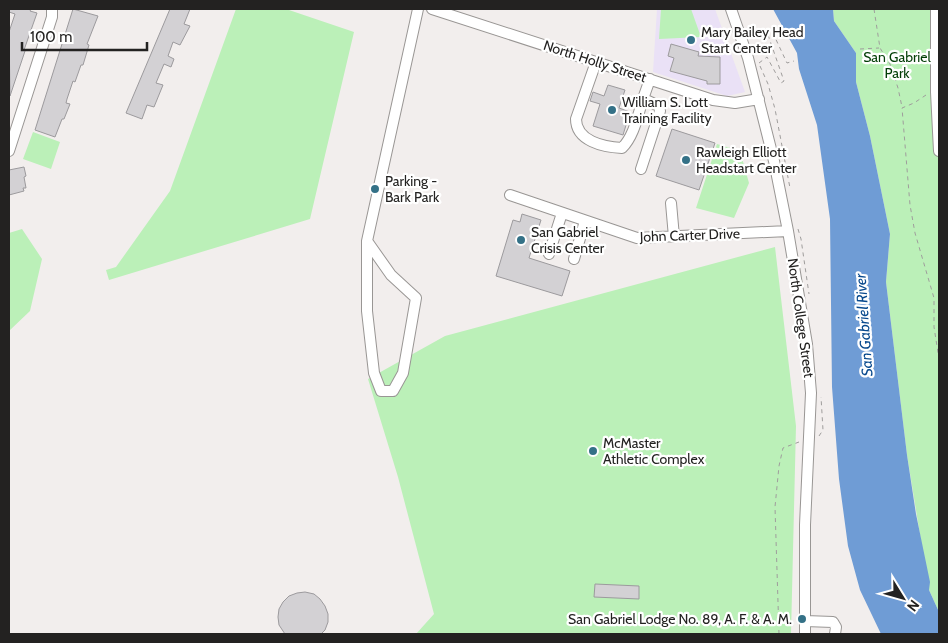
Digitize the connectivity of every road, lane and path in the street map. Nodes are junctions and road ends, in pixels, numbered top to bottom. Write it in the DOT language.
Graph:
graph roads {
  1 [pos="52,9"];
  2 [pos="418,9"];
  3 [pos="432,9"];
  4 [pos="731,9"];
  5 [pos="874,9"];
  6 [pos="936,9"];
  7 [pos="880,48"];
  8 [pos="860,49"];
  9 [pos="794,61"];
  10 [pos="596,62"];
  11 [pos="650,79"];
  12 [pos="929,94"];
  13 [pos="644,96"];
  14 [pos="759,99"];
  15 [pos="902,108"];
  16 [pos="939,150"];
  17 [pos="9,151"];
  18 [pos="641,169"];
  19 [pos="790,193"];
  20 [pos="510,195"];
  21 [pos="671,203"];
  22 [pos="562,213"];
  23 [pos="585,220"];
  24 [pos="793,230"];
  25 [pos="674,237"];
  26 [pos="367,241"];
  27 [pos="549,254"];
  28 [pos="574,259"];
  29 [pos="810,302"];
  30 [pos="939,359"];
  31 [pos="821,396"];
  32 [pos="809,441"];
  33 [pos="805,621"];
  34 [pos="9,632"];
  35 [pos="11,634"];
  36 [pos="779,634"];
  37 [pos="805,634"];
  38 [pos="835,634"];
  1 -- 17 [label="street"];
  2 -- 26 [label="street"];
  3 -- 10 [label="street, North Holly Street"];
  4 -- 14 [label="street, North College Street"];
  5 -- 7 [label="path"];
  6 -- 16 [label="street"];
  7 -- 8 [label="path"];
  7 -- 15 [label="path"];
  9 -- 19 [label="path"];
  10 -- 11 [label="street, North Holly Street"];
  10 -- 13 [label="street"];
  11 -- 13 [label="street"];
  11 -- 14 [label="street, North Holly Street"];
  12 -- 15 [label="path"];
  13 -- 18 [label="street"];
  14 -- 24 [label="street, North College Street"];
  15 -- 30 [label="path"];
  20 -- 22 [label="street, John Carter Drive"];
  21 -- 25 [label="street"];
  22 -- 23 [label="street, John Carter Drive"];
  22 -- 27 [label="street"];
  23 -- 25 [label="street, John Carter Drive"];
  23 -- 28 [label="street"];
  24 -- 25 [label="street, John Carter Drive"];
  24 -- 29 [label="path"];
  24 -- 32 [label="street, North College Street"];
  26 -- 26 [label="street"];
  31 -- 32 [label="path"];
  32 -- 33 [label="street, North College Street"];
  32 -- 36 [label="path"];
  33 -- 37 [label="street, North College Street"];
  33 -- 38 [label="street"];
  34 -- 35 [label="path"];
}
